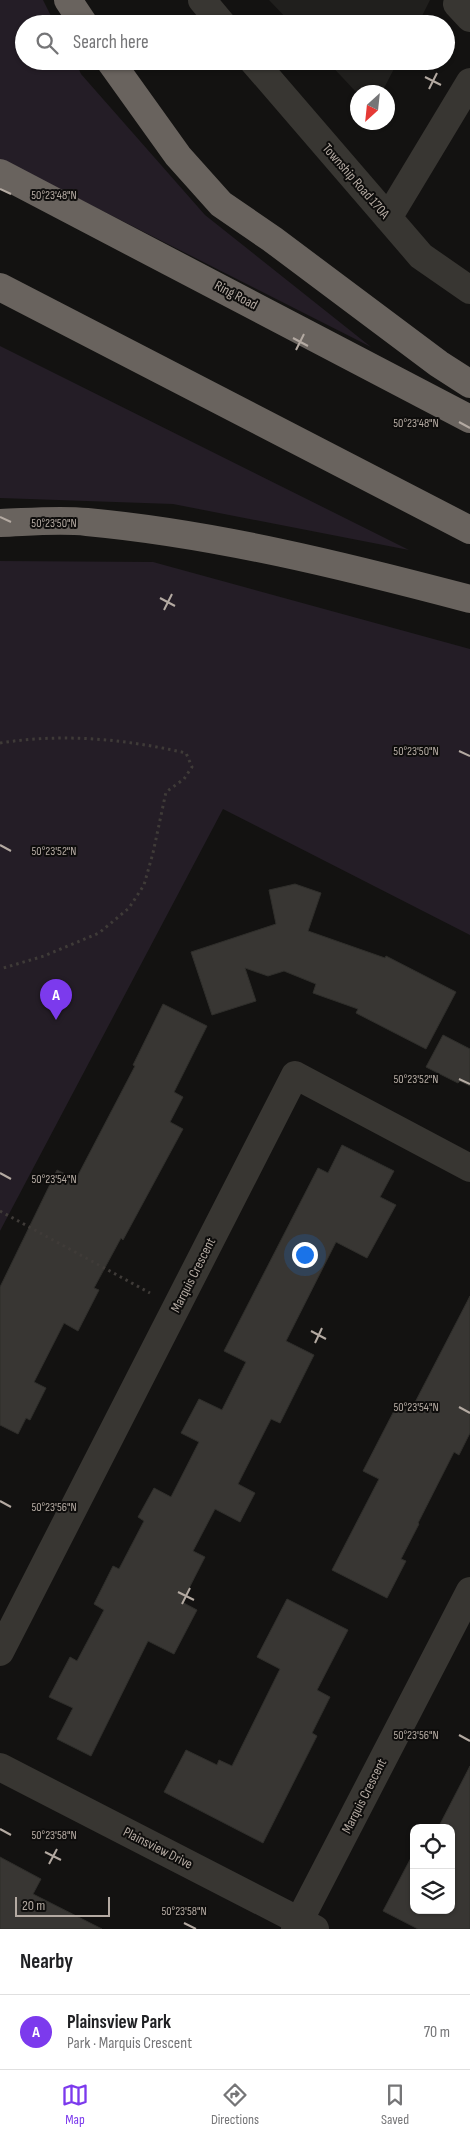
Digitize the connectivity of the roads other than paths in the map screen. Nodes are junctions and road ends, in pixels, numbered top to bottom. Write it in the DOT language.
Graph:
graph roads {
  1 [pos="68,0"];
  2 [pos="202,0"];
  3 [pos="459,0"];
  4 [pos="78,15"];
  5 [pos="214,15"];
  6 [pos="470,18"];
  7 [pos="116,70"];
  8 [pos="261,70"];
  9 [pos="470,82"];
  10 [pos="0,173"];
  11 [pos="388,218"];
  12 [pos="0,287"];
  13 [pos="470,290"];
  14 [pos="470,384"];
  15 [pos="470,419"];
  16 [pos="0,522"];
  17 [pos="470,530"];
  18 [pos="470,599"];
  19 [pos="470,1168"];
  20 [pos="470,1591"];
  21 [pos="0,1652"];
  22 [pos="0,1767"];
  23 [pos="303,1926"];
  1 -- 4 [label="highway"];
  2 -- 5 [label="street"];
  3 -- 6 [label="street"];
  7 -- 14 [label="highway"];
  8 -- 11 [label="street, Township Road 170A"];
  9 -- 11 [label="street"];
  10 -- 15 [label="highway, Ring Road"];
  11 -- 13 [label="street, Township Road 170A"];
  12 -- 17 [label="highway"];
  16 -- 18 [label="highway"];
  19 -- 21 [label="street, Marquis Crescent"];
  20 -- 23 [label="street, Marquis Crescent"];
  22 -- 23 [label="street, Plainsview Drive"];
}
